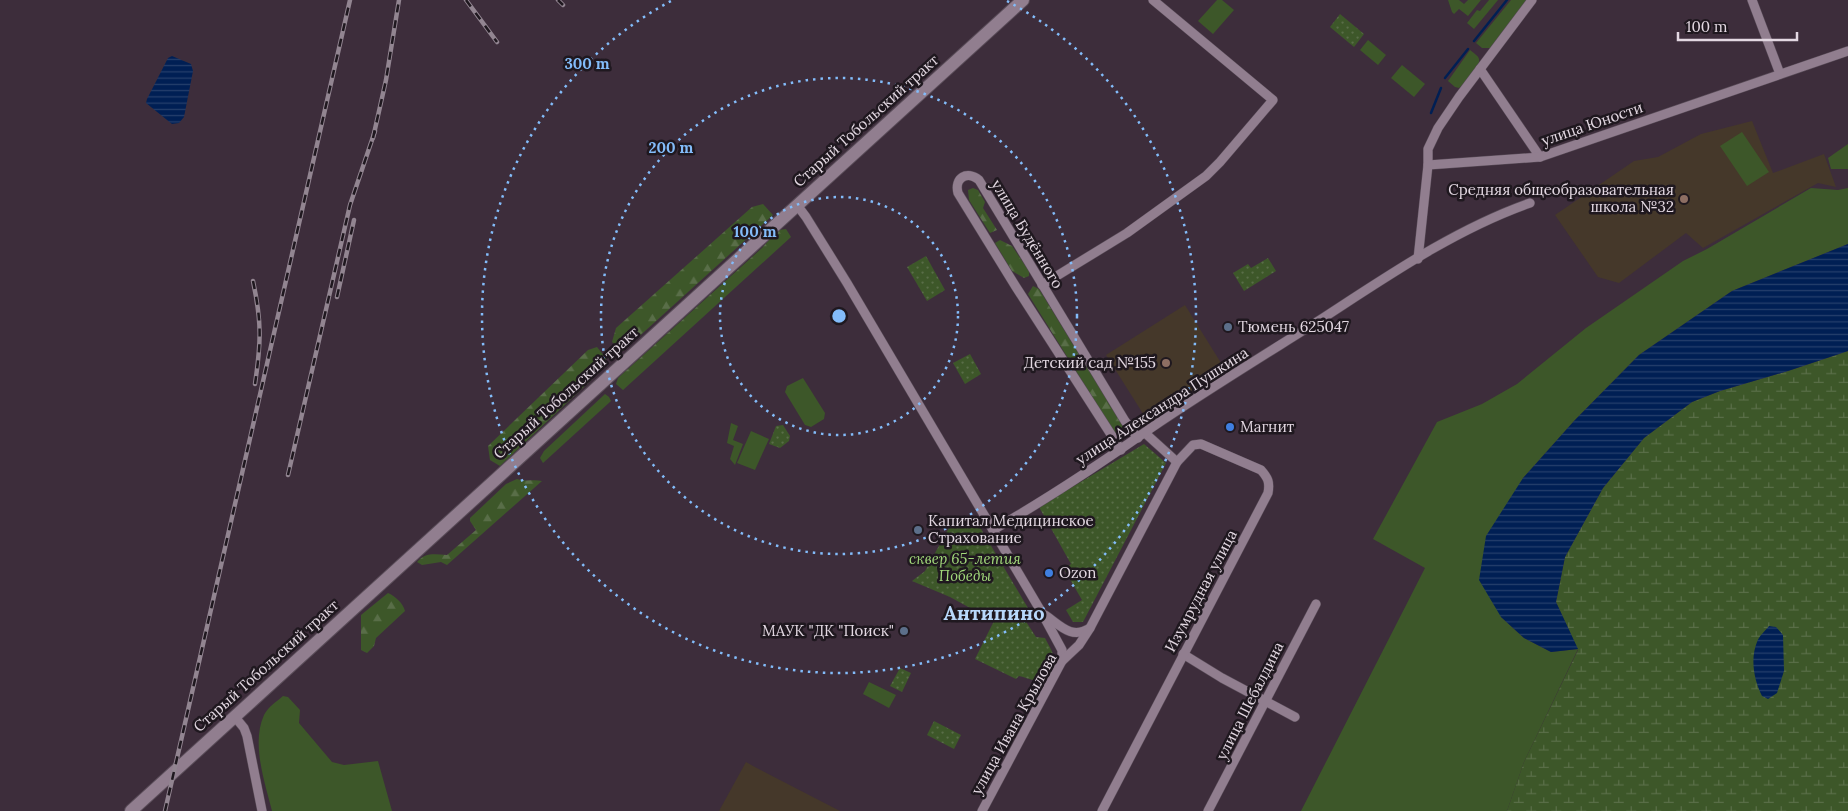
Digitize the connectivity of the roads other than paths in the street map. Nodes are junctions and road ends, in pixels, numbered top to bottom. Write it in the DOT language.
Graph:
graph roads {
  1 [pos="1023,0"];
  2 [pos="1153,0"];
  3 [pos="1532,0"];
  4 [pos="1752,0"];
  5 [pos="1848,51"];
  6 [pos="1480,69"];
  7 [pos="1780,74"];
  8 [pos="1540,157"];
  9 [pos="1428,165"];
  10 [pos="1530,203"];
  11 [pos="797,205"];
  12 [pos="1418,259"];
  13 [pos="1042,285"];
  14 [pos="1141,436"];
  15 [pos="1121,450"];
  16 [pos="1177,462"];
  17 [pos="993,530"];
  18 [pos="1316,604"];
  19 [pos="1042,613"];
  20 [pos="1090,628"];
  21 [pos="1183,654"];
  22 [pos="1062,661"];
  23 [pos="1265,701"];
  24 [pos="235,717"];
  25 [pos="1295,717"];
  26 [pos="131,811"];
  27 [pos="262,811"];
  28 [pos="982,811"];
  29 [pos="1102,811"];
  30 [pos="1208,811"];
  1 -- 11 [label="street, Старый Тобольский тракт"];
  2 -- 13 [label="street"];
  3 -- 6 [label="street"];
  4 -- 7 [label="street"];
  5 -- 7 [label="street, улица Юности"];
  6 -- 8 [label="street"];
  6 -- 9 [label="street"];
  7 -- 8 [label="street, улица Юности"];
  8 -- 9 [label="street, улица Юности"];
  9 -- 12 [label="street"];
  10 -- 12 [label="street, улица Александра Пушкина"];
  11 -- 17 [label="street"];
  11 -- 24 [label="street, Старый Тобольский тракт"];
  12 -- 14 [label="street, улица Александра Пушкина"];
  13 -- 14 [label="street, улица Будённого"];
  13 -- 15 [label="street, улица Будённого"];
  14 -- 15 [label="street, улица Александра Пушкина"];
  14 -- 16 [label="street, улица Будённого"];
  15 -- 17 [label="street, улица Александра Пушкина"];
  16 -- 20 [label="street, улица Ивана Крылова"];
  16 -- 21 [label="street, Изумрудная улица"];
  17 -- 19 [label="street"];
  18 -- 23 [label="street, улица Шебалдина"];
  19 -- 20 [label="street"];
  19 -- 22 [label="street"];
  20 -- 22 [label="street, улица Ивана Крылова"];
  21 -- 23 [label="street"];
  21 -- 29 [label="street, Изумрудная улица"];
  22 -- 28 [label="street, улица Ивана Крылова"];
  23 -- 25 [label="street"];
  23 -- 30 [label="street, улица Шебалдина"];
  24 -- 26 [label="street, Старый Тобольский тракт"];
  24 -- 27 [label="street"];
}
